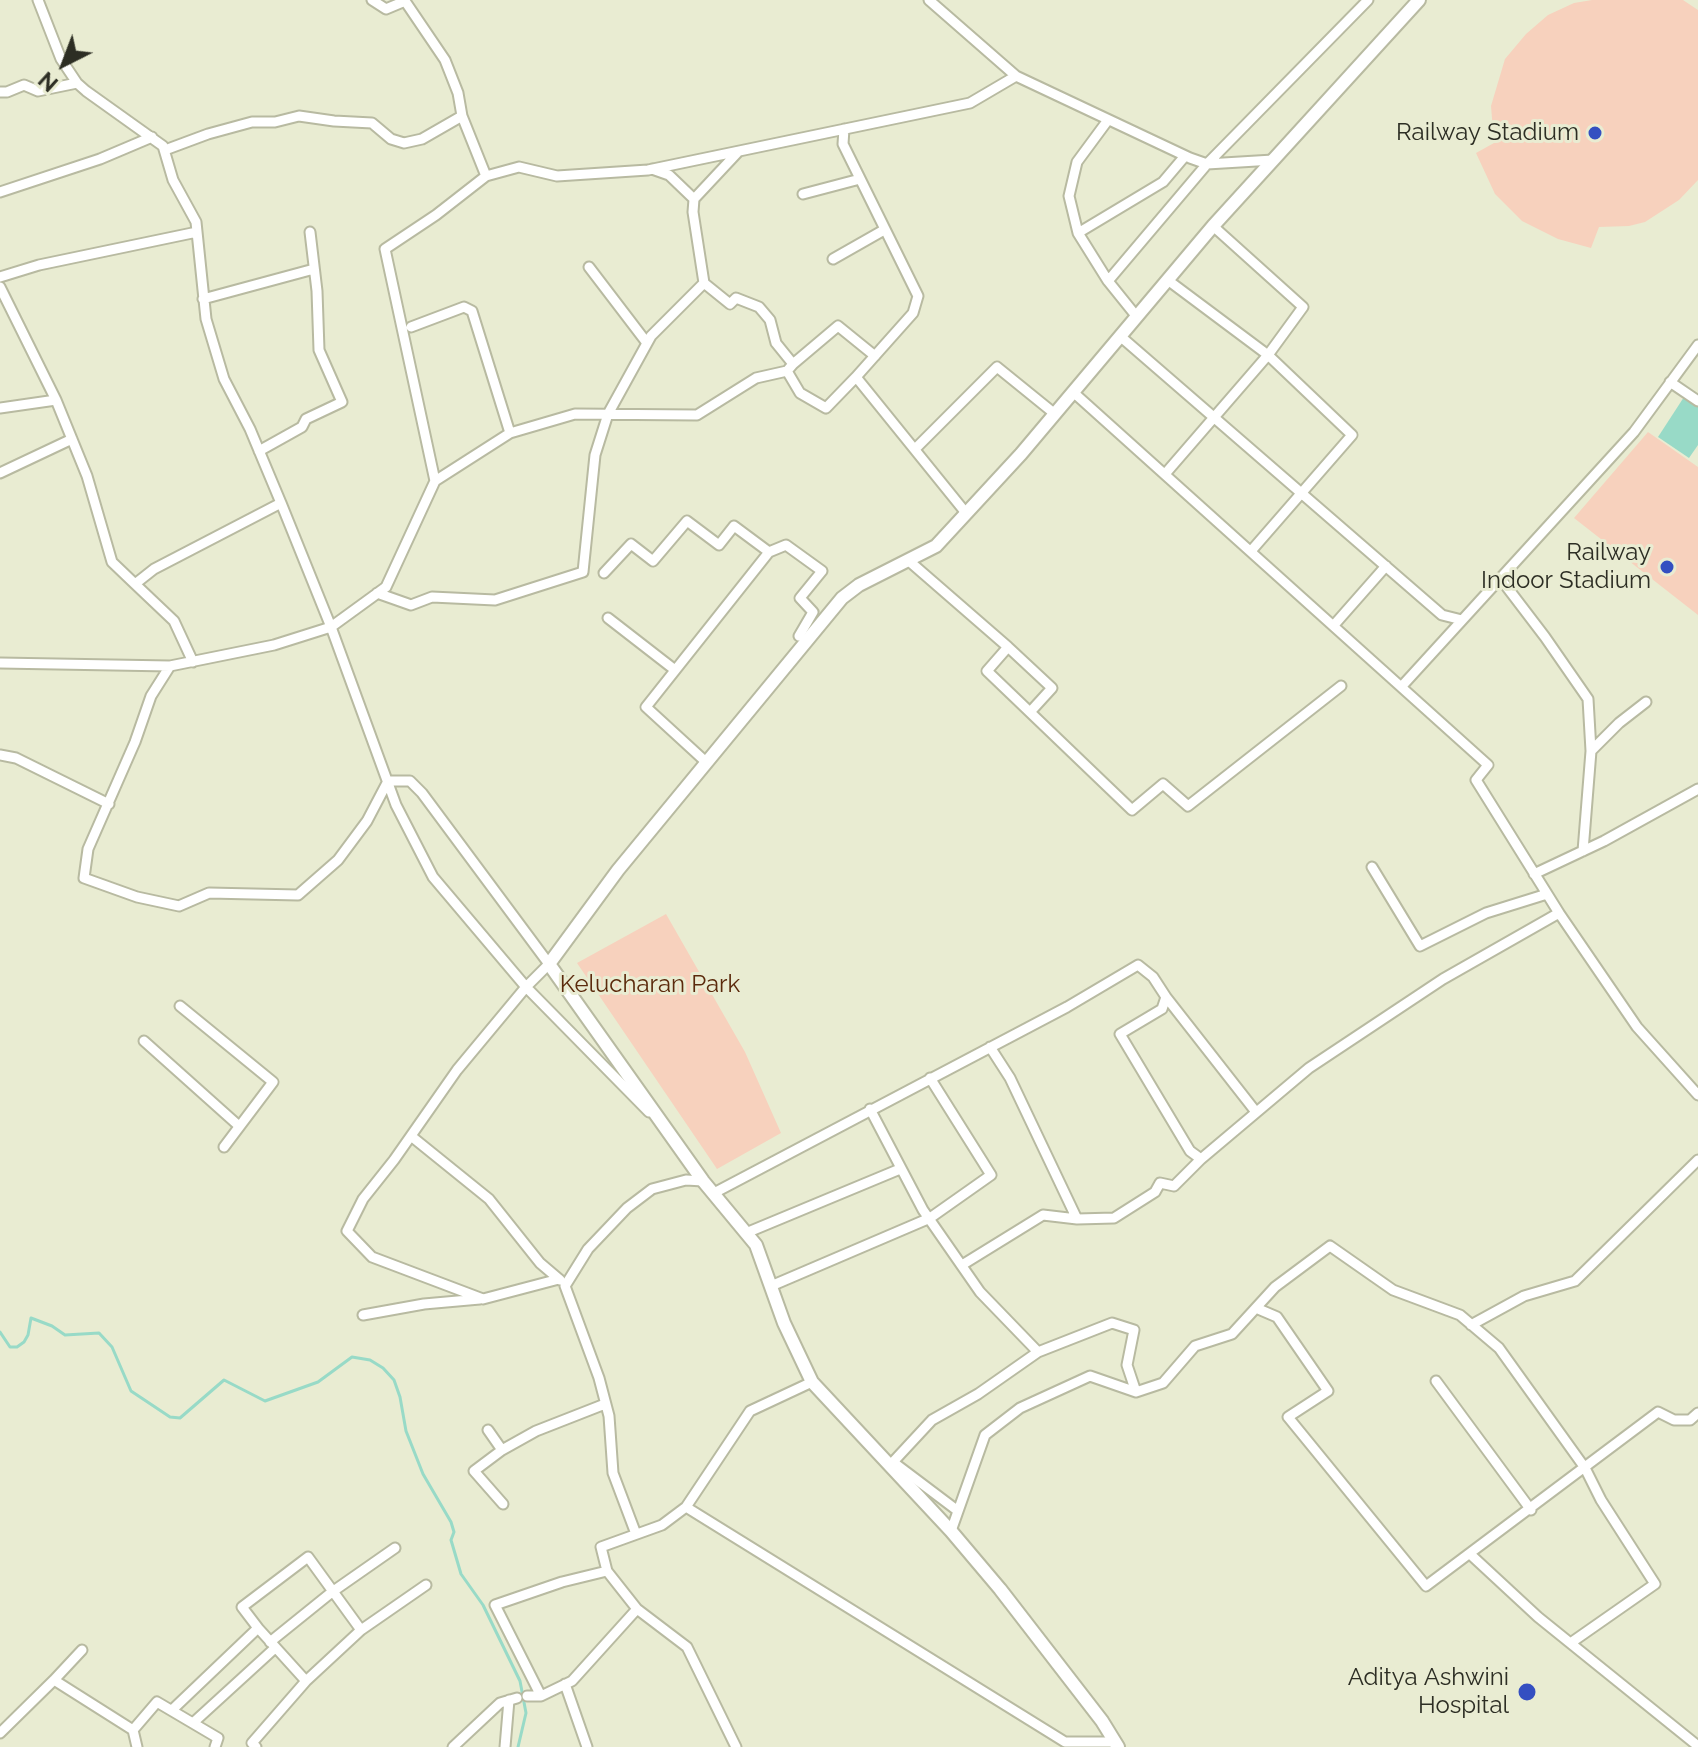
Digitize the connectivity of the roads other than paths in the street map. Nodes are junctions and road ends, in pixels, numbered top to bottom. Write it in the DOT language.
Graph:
graph roads {
  1 [pos="38,0"];
  2 [pos="372,0"];
  3 [pos="929,0"];
  4 [pos="1368,0"];
  5 [pos="1419,0"];
  6 [pos="1016,76"];
  7 [pos="77,83"];
  8 [pos="0,92"];
  9 [pos="462,116"];
  10 [pos="1108,120"];
  11 [pos="844,129"];
  12 [pos="152,137"];
  13 [pos="165,150"];
  14 [pos="739,151"];
  15 [pos="1185,156"];
  16 [pos="1273,160"];
  17 [pos="1207,164"];
  18 [pos="651,169"];
  19 [pos="486,176"];
  20 [pos="860,179"];
  21 [pos="0,192"];
  22 [pos="803,194"];
  23 [pos="694,199"];
  24 [pos="1213,226"];
  25 [pos="884,230"];
  26 [pos="197,232"];
  27 [pos="310,232"];
  28 [pos="1078,233"];
  29 [pos="833,259"];
  30 [pos="589,267"];
  31 [pos="314,269"];
  32 [pos="0,277"];
  33 [pos="1108,281"];
  34 [pos="1169,281"];
  35 [pos="704,283"];
  36 [pos="0,287"];
  37 [pos="203,299"];
  38 [pos="1137,317"];
  39 [pos="411,327"];
  40 [pos="1120,336"];
  41 [pos="647,343"];
  42 [pos="1698,345"];
  43 [pos="1268,355"];
  44 [pos="875,356"];
  45 [pos="790,367"];
  46 [pos="856,377"];
  47 [pos="1670,382"];
  48 [pos="1073,392"];
  49 [pos="56,400"];
  50 [pos="1698,401"];
  51 [pos="0,408"];
  52 [pos="608,414"];
  53 [pos="1055,414"];
  54 [pos="1213,417"];
  55 [pos="510,433"];
  56 [pos="72,439"];
  57 [pos="915,449"];
  58 [pos="259,451"];
  59 [pos="0,473"];
  60 [pos="1165,474"];
  61 [pos="435,481"];
  62 [pos="1301,493"];
  63 [pos="281,503"];
  64 [pos="966,513"];
  65 [pos="1251,551"];
  66 [pos="769,552"];
  67 [pos="909,561"];
  68 [pos="1386,566"];
  69 [pos="604,573"];
  70 [pos="1500,578"];
  71 [pos="135,584"];
  72 [pos="377,593"];
  73 [pos="608,618"];
  74 [pos="1462,620"];
  75 [pos="1334,625"];
  76 [pos="331,627"];
  77 [pos="799,636"];
  78 [pos="1008,647"];
  79 [pos="193,662"];
  80 [pos="0,663"];
  81 [pos="170,666"];
  82 [pos="675,670"];
  83 [pos="1341,686"];
  84 [pos="1402,686"];
  85 [pos="1646,702"];
  86 [pos="1031,711"];
  87 [pos="1591,751"];
  88 [pos="0,755"];
  89 [pos="706,762"];
  90 [pos="388,781"];
  91 [pos="1698,789"];
  92 [pos="109,804"];
  93 [pos="1583,851"];
  94 [pos="1372,867"];
  95 [pos="1534,874"];
  96 [pos="1547,894"];
  97 [pos="1559,913"];
  98 [pos="549,964"];
  99 [pos="526,987"];
  100 [pos="1166,997"];
  101 [pos="180,1006"];
  102 [pos="144,1041"];
  103 [pos="990,1047"];
  104 [pos="930,1078"];
  105 [pos="1698,1095"];
  106 [pos="870,1109"];
  107 [pos="1256,1112"];
  108 [pos="239,1126"];
  109 [pos="668,1131"];
  110 [pos="411,1136"];
  111 [pos="224,1147"];
  112 [pos="1201,1159"];
  113 [pos="1698,1160"];
  114 [pos="900,1169"];
  115 [pos="703,1181"];
  116 [pos="714,1193"];
  117 [pos="930,1218"];
  118 [pos="1077,1219"];
  119 [pos="746,1233"];
  120 [pos="962,1265"];
  121 [pos="562,1282"];
  122 [pos="771,1286"];
  123 [pos="483,1299"];
  124 [pos="1256,1308"];
  125 [pos="363,1315"];
  126 [pos="1471,1325"];
  127 [pos="1038,1352"];
  128 [pos="1436,1381"];
  129 [pos="812,1382"];
  130 [pos="1136,1392"];
  131 [pos="605,1404"];
  132 [pos="1698,1413"];
  133 [pos="488,1430"];
  134 [pos="502,1450"];
  135 [pos="1585,1468"];
  136 [pos="503,1504"];
  137 [pos="686,1507"];
  138 [pos="1531,1510"];
  139 [pos="958,1511"];
  140 [pos="951,1531"];
  141 [pos="636,1534"];
  142 [pos="395,1548"];
  143 [pos="1470,1554"];
  144 [pos="607,1571"];
  145 [pos="426,1585"];
  146 [pos="332,1592"];
  147 [pos="637,1609"];
  148 [pos="258,1628"];
  149 [pos="361,1630"];
  150 [pos="1572,1642"];
  151 [pos="273,1645"];
  152 [pos="82,1650"];
  153 [pos="54,1680"];
  154 [pos="306,1681"];
  155 [pos="565,1684"];
  156 [pos="541,1696"];
  157 [pos="518,1698"];
  158 [pos="172,1710"];
  159 [pos="194,1722"];
  160 [pos="133,1730"];
  161 [pos="0,1733"];
  162 [pos="1116,1744"];
  163 [pos="1698,1746"];
  164 [pos="137,1747"];
  165 [pos="215,1747"];
  166 [pos="256,1747"];
  167 [pos="453,1747"];
  168 [pos="505,1747"];
  169 [pos="587,1747"];
  170 [pos="736,1747"];
  1 -- 7 [label="street"];
  2 -- 9 [label="street"];
  3 -- 6 [label="street"];
  4 -- 17 [label="street"];
  5 -- 16 [label="street"];
  6 -- 10 [label="street"];
  6 -- 11 [label="street"];
  7 -- 8 [label="street"];
  7 -- 12 [label="street"];
  9 -- 13 [label="street"];
  9 -- 19 [label="street"];
  10 -- 15 [label="street"];
  10 -- 28 [label="street"];
  11 -- 14 [label="street"];
  11 -- 20 [label="street"];
  12 -- 13 [label="street"];
  12 -- 21 [label="street"];
  13 -- 26 [label="street"];
  14 -- 18 [label="street"];
  14 -- 23 [label="street"];
  15 -- 17 [label="street"];
  15 -- 28 [label="street"];
  16 -- 17 [label="street"];
  16 -- 24 [label="street"];
  17 -- 33 [label="street"];
  18 -- 19 [label="street"];
  18 -- 23 [label="street"];
  19 -- 61 [label="street"];
  20 -- 22 [label="street"];
  20 -- 25 [label="street"];
  23 -- 35 [label="street"];
  24 -- 34 [label="street"];
  24 -- 43 [label="street"];
  25 -- 29 [label="street"];
  25 -- 44 [label="street"];
  26 -- 32 [label="street"];
  26 -- 37 [label="street"];
  27 -- 31 [label="street"];
  28 -- 33 [label="street"];
  30 -- 41 [label="street"];
  31 -- 37 [label="street"];
  31 -- 58 [label="street"];
  33 -- 38 [label="street"];
  34 -- 38 [label="street"];
  34 -- 43 [label="street"];
  35 -- 41 [label="street"];
  35 -- 45 [label="street"];
  36 -- 49 [label="street"];
  37 -- 58 [label="street"];
  38 -- 40 [label="street"];
  39 -- 55 [label="street"];
  40 -- 48 [label="street"];
  40 -- 54 [label="street"];
  41 -- 52 [label="street"];
  42 -- 47 [label="street"];
  43 -- 54 [label="street"];
  43 -- 62 [label="street"];
  44 -- 45 [label="street"];
  44 -- 46 [label="street"];
  45 -- 46 [label="street"];
  45 -- 52 [label="street"];
  46 -- 57 [label="street"];
  47 -- 50 [label="street"];
  47 -- 70 [label="street"];
  48 -- 53 [label="street"];
  48 -- 60 [label="street"];
  49 -- 51 [label="street"];
  49 -- 56 [label="street"];
  52 -- 55 [label="street"];
  52 -- 72 [label="street"];
  53 -- 57 [label="street"];
  53 -- 64 [label="street"];
  54 -- 60 [label="street"];
  54 -- 62 [label="street"];
  55 -- 61 [label="street"];
  56 -- 59 [label="street"];
  56 -- 71 [label="street"];
  57 -- 64 [label="street"];
  58 -- 63 [label="street"];
  60 -- 65 [label="street"];
  61 -- 72 [label="street"];
  62 -- 65 [label="street"];
  62 -- 68 [label="street"];
  63 -- 71 [label="street"];
  63 -- 76 [label="street"];
  64 -- 67 [label="street"];
  65 -- 75 [label="street"];
  66 -- 69 [label="street"];
  66 -- 77 [label="street"];
  66 -- 82 [label="street"];
  67 -- 78 [label="street"];
  67 -- 89 [label="street"];
  68 -- 74 [label="street"];
  68 -- 75 [label="street"];
  70 -- 74 [label="street"];
  70 -- 87 [label="street"];
  71 -- 79 [label="street"];
  72 -- 76 [label="street"];
  73 -- 82 [label="street"];
  74 -- 84 [label="street"];
  75 -- 84 [label="street"];
  76 -- 79 [label="street"];
  76 -- 90 [label="street"];
  78 -- 86 [label="street"];
  78 -- 86 [label="street"];
  79 -- 81 [label="street"];
  80 -- 81 [label="street"];
  81 -- 92 [label="street"];
  82 -- 89 [label="street"];
  83 -- 86 [label="street"];
  84 -- 95 [label="street"];
  85 -- 87 [label="street"];
  87 -- 93 [label="street"];
  88 -- 92 [label="street"];
  89 -- 98 [label="street"];
  90 -- 92 [label="street"];
  90 -- 98 [label="street"];
  90 -- 99 [label="street"];
  91 -- 93 [label="street"];
  93 -- 95 [label="street"];
  94 -- 96 [label="street"];
  95 -- 96 [label="street"];
  96 -- 97 [label="street"];
  97 -- 105 [label="street"];
  97 -- 107 [label="street"];
  98 -- 99 [label="street"];
  98 -- 109 [label="street"];
  99 -- 109 [label="street"];
  99 -- 110 [label="street"];
  100 -- 103 [label="street"];
  100 -- 107 [label="street"];
  100 -- 112 [label="street"];
  101 -- 108 [label="street"];
  102 -- 108 [label="street"];
  103 -- 104 [label="street"];
  103 -- 118 [label="street"];
  104 -- 106 [label="street"];
  104 -- 117 [label="street"];
  106 -- 114 [label="street"];
  106 -- 116 [label="street"];
  107 -- 112 [label="street"];
  108 -- 111 [label="street"];
  109 -- 115 [label="street"];
  110 -- 121 [label="street"];
  110 -- 123 [label="street"];
  112 -- 118 [label="street"];
  113 -- 126 [label="street"];
  114 -- 117 [label="street"];
  114 -- 119 [label="street"];
  115 -- 116 [label="street"];
  115 -- 121 [label="street"];
  116 -- 119 [label="street"];
  117 -- 120 [label="street"];
  117 -- 122 [label="street"];
  118 -- 120 [label="street"];
  119 -- 122 [label="street"];
  120 -- 127 [label="street"];
  121 -- 123 [label="street"];
  121 -- 131 [label="street"];
  122 -- 129 [label="street"];
  123 -- 125 [label="street"];
  124 -- 126 [label="street"];
  124 -- 130 [label="street"];
  124 -- 143 [label="street"];
  126 -- 135 [label="street"];
  127 -- 130 [label="street"];
  127 -- 139 [label="street"];
  128 -- 138 [label="street"];
  129 -- 137 [label="street"];
  129 -- 140 [label="street"];
  130 -- 139 [label="street"];
  131 -- 134 [label="street"];
  131 -- 141 [label="street"];
  132 -- 135 [label="street"];
  133 -- 134 [label="street"];
  134 -- 136 [label="street"];
  135 -- 138 [label="street"];
  135 -- 150 [label="street"];
  137 -- 141 [label="street"];
  137 -- 162 [label="street"];
  138 -- 143 [label="street"];
  139 -- 140 [label="street"];
  140 -- 162 [label="street"];
  141 -- 144 [label="street"];
  142 -- 146 [label="street"];
  143 -- 150 [label="street"];
  144 -- 147 [label="street"];
  144 -- 156 [label="street"];
  145 -- 149 [label="street"];
  146 -- 148 [label="street"];
  146 -- 149 [label="street"];
  146 -- 151 [label="street"];
  147 -- 155 [label="street"];
  147 -- 170 [label="street"];
  148 -- 151 [label="street"];
  148 -- 158 [label="street"];
  149 -- 154 [label="street"];
  150 -- 163 [label="street"];
  151 -- 154 [label="street"];
  151 -- 159 [label="street"];
  152 -- 153 [label="street"];
  153 -- 160 [label="street"];
  153 -- 161 [label="street"];
  154 -- 166 [label="street"];
  155 -- 156 [label="street"];
  155 -- 169 [label="street"];
  156 -- 157 [label="street"];
  157 -- 167 [label="street"];
  157 -- 168 [label="street"];
  158 -- 159 [label="street"];
  158 -- 160 [label="street"];
  159 -- 165 [label="street"];
  160 -- 164 [label="street"];
}
